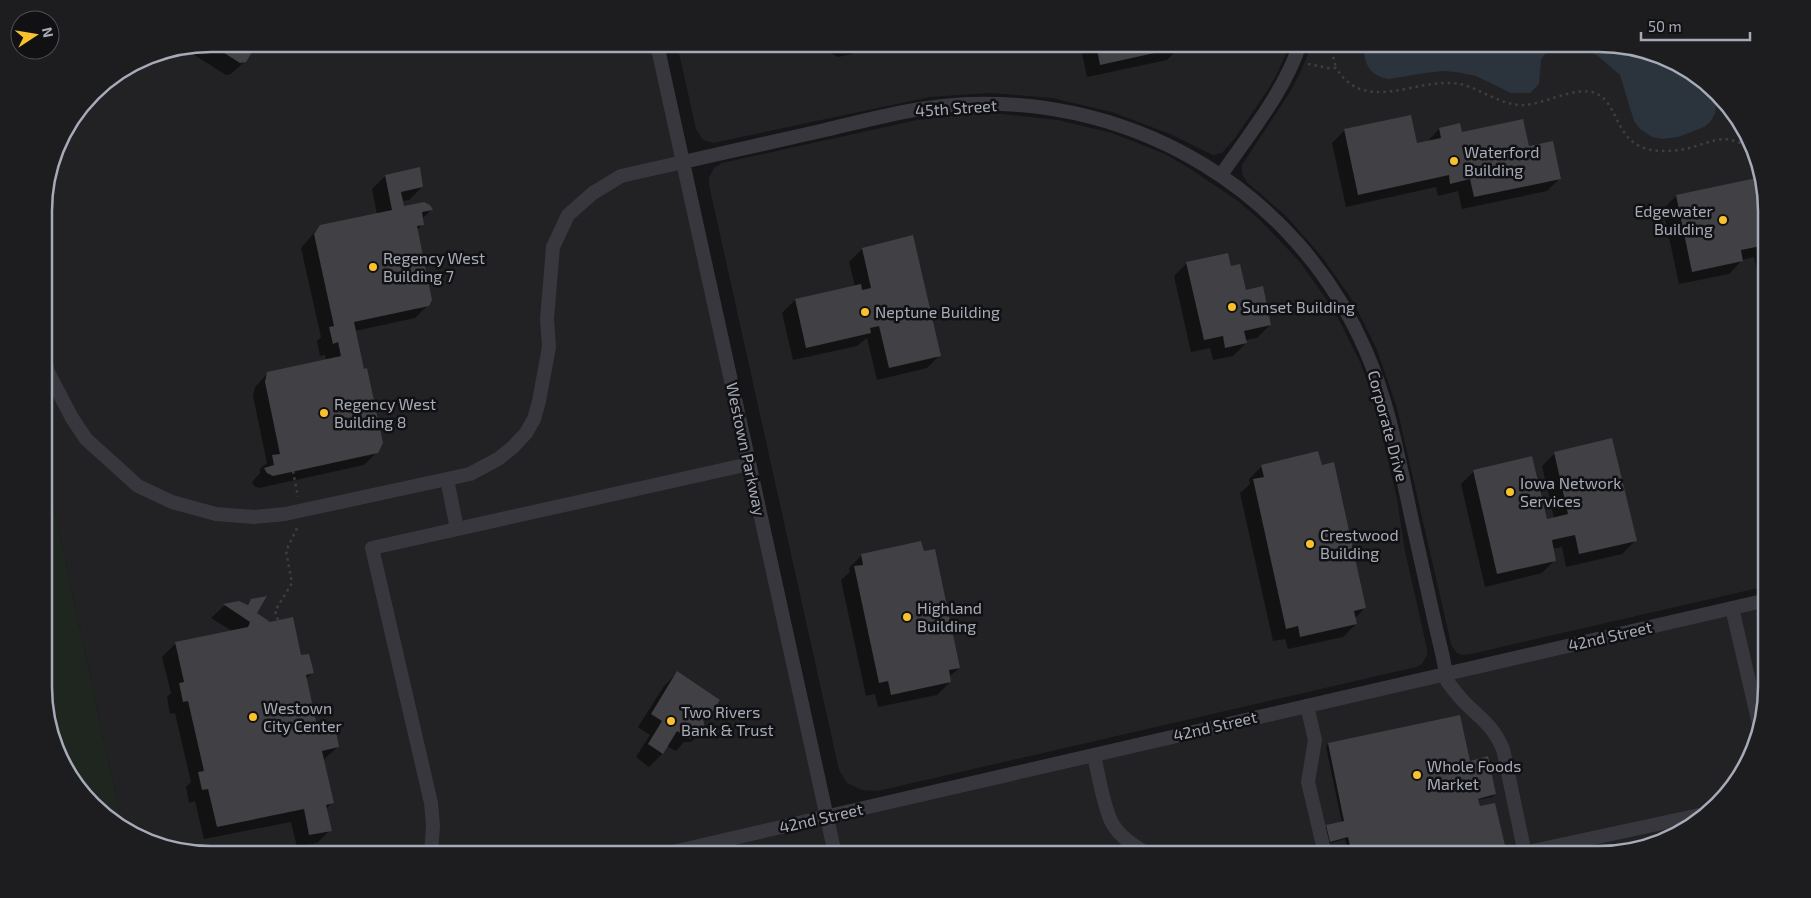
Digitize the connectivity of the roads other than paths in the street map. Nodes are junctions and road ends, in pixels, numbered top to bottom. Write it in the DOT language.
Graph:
graph roads {
  1 [pos="659,52"];
  2 [pos="1297,52"];
  3 [pos="683,162"];
  4 [pos="1221,175"];
  5 [pos="53,381"];
  6 [pos="749,464"];
  7 [pos="448,479"];
  8 [pos="457,529"];
  9 [pos="1759,602"];
  10 [pos="1732,608"];
  11 [pos="1446,674"];
  12 [pos="1308,706"];
  13 [pos="1756,712"];
  14 [pos="1094,755"];
  15 [pos="826,816"];
  16 [pos="1690,817"];
  17 [pos="1133,845"];
  18 [pos="1322,845"];
  19 [pos="1523,845"];
  20 [pos="1565,845"];
  21 [pos="432,846"];
  22 [pos="700,846"];
  23 [pos="833,846"];
  1 -- 3 [label="street, Westown Parkway"];
  2 -- 4 [label="street"];
  3 -- 4 [label="street, 45th Street"];
  3 -- 6 [label="street, Westown Parkway"];
  3 -- 7 [label="street, 45th Street"];
  4 -- 11 [label="street, Corporate Drive"];
  5 -- 7 [label="street, 45th Street"];
  6 -- 8 [label="street"];
  6 -- 15 [label="street, Westown Parkway"];
  7 -- 8 [label="street"];
  8 -- 21 [label="street"];
  9 -- 10 [label="street, 42nd Street"];
  10 -- 11 [label="street, 42nd Street"];
  10 -- 13 [label="street"];
  11 -- 12 [label="street, 42nd Street"];
  11 -- 19 [label="street, Corporate Drive"];
  12 -- 14 [label="street, 42nd Street"];
  12 -- 18 [label="street"];
  14 -- 15 [label="street, 42nd Street"];
  14 -- 17 [label="street"];
  15 -- 22 [label="street, 42nd Street"];
  15 -- 23 [label="street, Westown Parkway"];
  16 -- 20 [label="street"];
}
